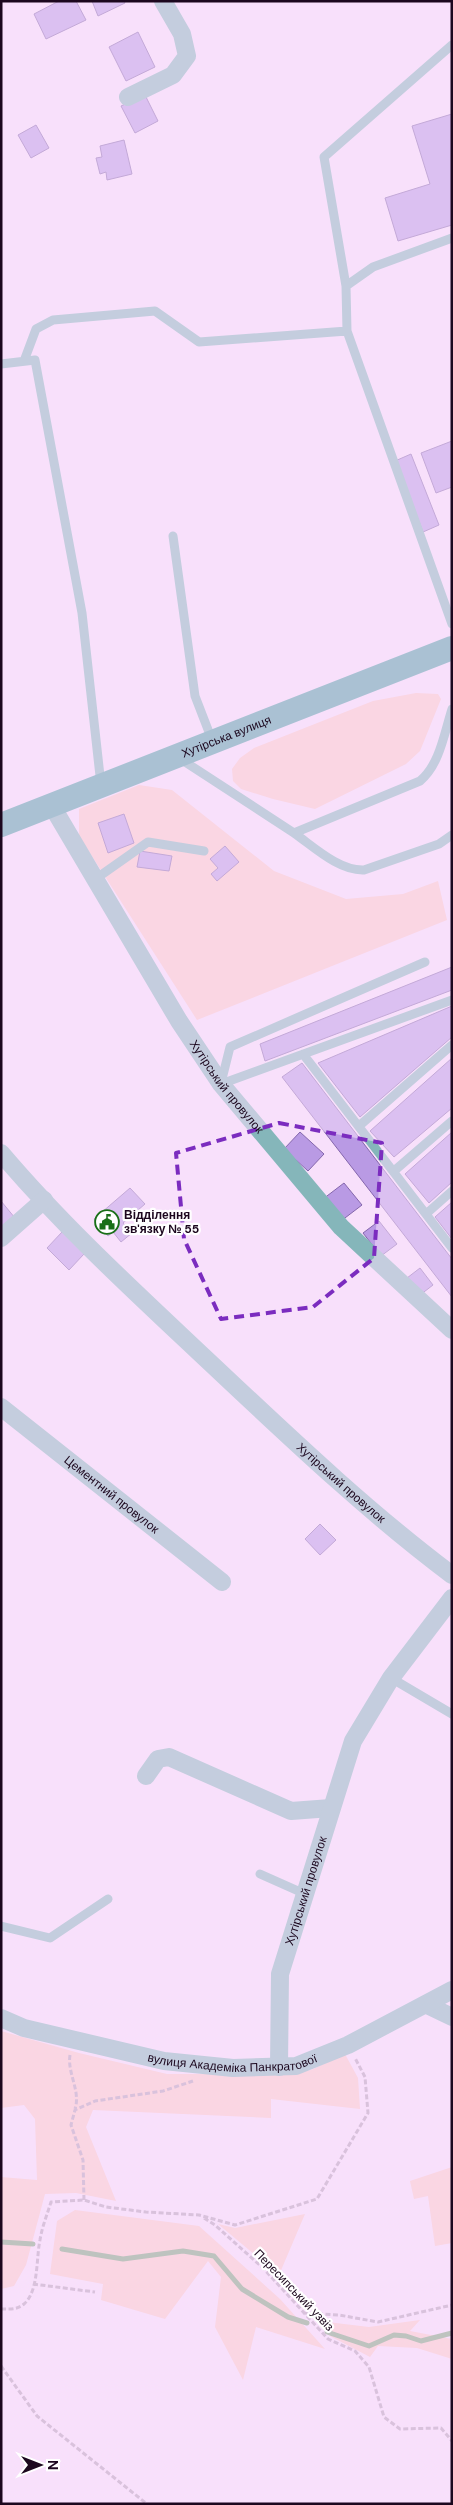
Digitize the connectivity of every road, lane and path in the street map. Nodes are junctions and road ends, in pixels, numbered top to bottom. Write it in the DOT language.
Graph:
graph roads {
  1 [pos="163,1"];
  2 [pos="452,45"];
  3 [pos="128,97"];
  4 [pos="452,238"];
  5 [pos="346,286"];
  6 [pos="348,331"];
  7 [pos="24,361"];
  8 [pos="1,364"];
  9 [pos="172,536"];
  10 [pos="452,624"];
  11 [pos="452,648"];
  12 [pos="452,709"];
  13 [pos="214,743"];
  14 [pos="177,757"];
  15 [pos="102,786"];
  16 [pos="52,806"];
  17 [pos="1,825"];
  18 [pos="294,833"];
  19 [pos="452,835"];
  20 [pos="204,851"];
  21 [pos="94,880"];
  22 [pos="425,962"];
  23 [pos="452,1000"];
  24 [pos="452,1045"];
  25 [pos="303,1054"];
  26 [pos="221,1084"];
  27 [pos="452,1121"];
  28 [pos="359,1126"];
  29 [pos="1,1153"];
  30 [pos="394,1172"];
  31 [pos="452,1191"];
  32 [pos="44,1200"];
  33 [pos="426,1214"];
  34 [pos="1,1238"];
  35 [pos="452,1248"];
  36 [pos="452,1330"];
  37 [pos="1,1407"];
  38 [pos="452,1575"];
  39 [pos="222,1582"];
  40 [pos="452,1598"];
  41 [pos="391,1678"];
  42 [pos="452,1714"];
  43 [pos="146,1776"];
  44 [pos="331,1808"];
  45 [pos="260,1874"];
  46 [pos="305,1894"];
  47 [pos="108,1899"];
  48 [pos="1,1926"];
  49 [pos="452,1990"];
  50 [pos="427,2004"];
  51 [pos="452,2017"];
  52 [pos="1,2018"];
  53 [pos="72,2040"];
  54 [pos="348,2045"];
  55 [pos="279,2066"];
  56 [pos="198,2080"];
  57 [pos="75,2110"];
  58 [pos="84,2200"];
  59 [pos="199,2216"];
  60 [pos="33,2284"];
  61 [pos="95,2292"];
  62 [pos="452,2305"];
  63 [pos="1,2309"];
  64 [pos="303,2313"];
  65 [pos="1,2366"];
  66 [pos="452,2441"];
  67 [pos="147,2504"];
  1 -- 3 [label="street"];
  2 -- 5 [label="lane"];
  4 -- 5 [label="lane"];
  5 -- 6 [label="lane"];
  6 -- 7 [label="lane"];
  6 -- 10 [label="lane"];
  7 -- 8 [label="lane"];
  7 -- 15 [label="lane"];
  9 -- 13 [label="lane"];
  11 -- 13 [label="main road, Хутірська вулиця"];
  12 -- 18 [label="lane"];
  13 -- 14 [label="main road, Хутірська вулиця"];
  14 -- 15 [label="main road, Хутірська вулиця"];
  14 -- 18 [label="lane"];
  15 -- 16 [label="main road, Хутірська вулиця"];
  16 -- 17 [label="main road, Хутірська вулиця"];
  16 -- 21 [label="street, Хутірський провулок"];
  18 -- 19 [label="lane"];
  20 -- 21 [label="lane"];
  21 -- 26 [label="street, Хутірський провулок"];
  22 -- 26 [label="lane"];
  23 -- 25 [label="lane"];
  24 -- 28 [label="lane"];
  25 -- 26 [label="lane"];
  25 -- 28 [label="lane"];
  26 -- 36 [label="street, Хутірський провулок"];
  27 -- 30 [label="lane"];
  28 -- 30 [label="lane"];
  29 -- 32 [label="street, Хутірський провулок"];
  30 -- 33 [label="lane"];
  31 -- 33 [label="lane"];
  32 -- 34 [label="street"];
  32 -- 38 [label="street, Хутірський провулок"];
  33 -- 35 [label="lane"];
  37 -- 39 [label="street, Цементний провулок"];
  40 -- 41 [label="street, Хутірський провулок"];
  41 -- 42 [label="lane"];
  41 -- 44 [label="street, Хутірський провулок"];
  43 -- 44 [label="street"];
  44 -- 46 [label="street, Хутірський провулок"];
  45 -- 46 [label="lane"];
  46 -- 55 [label="street, Хутірський провулок"];
  47 -- 48 [label="lane"];
  49 -- 50 [label="street, вулиця Академіка Панкратової"];
  50 -- 51 [label="street"];
  50 -- 54 [label="street, вулиця Академіка Панкратової"];
  52 -- 53 [label="street, вулиця Академіка Панкратової"];
  53 -- 55 [label="street, вулиця Академіка Панкратової"];
  53 -- 57 [label="path"];
  54 -- 55 [label="street, вулиця Академіка Панкратової"];
  54 -- 59 [label="path"];
  56 -- 57 [label="path"];
  57 -- 58 [label="path"];
  58 -- 59 [label="path"];
  58 -- 60 [label="path"];
  59 -- 64 [label="path, Пересипський узвіз"];
  60 -- 61 [label="path"];
  60 -- 63 [label="path"];
  62 -- 64 [label="path"];
  64 -- 66 [label="path, Пересипський узвіз"];
  65 -- 67 [label="path"];
}
